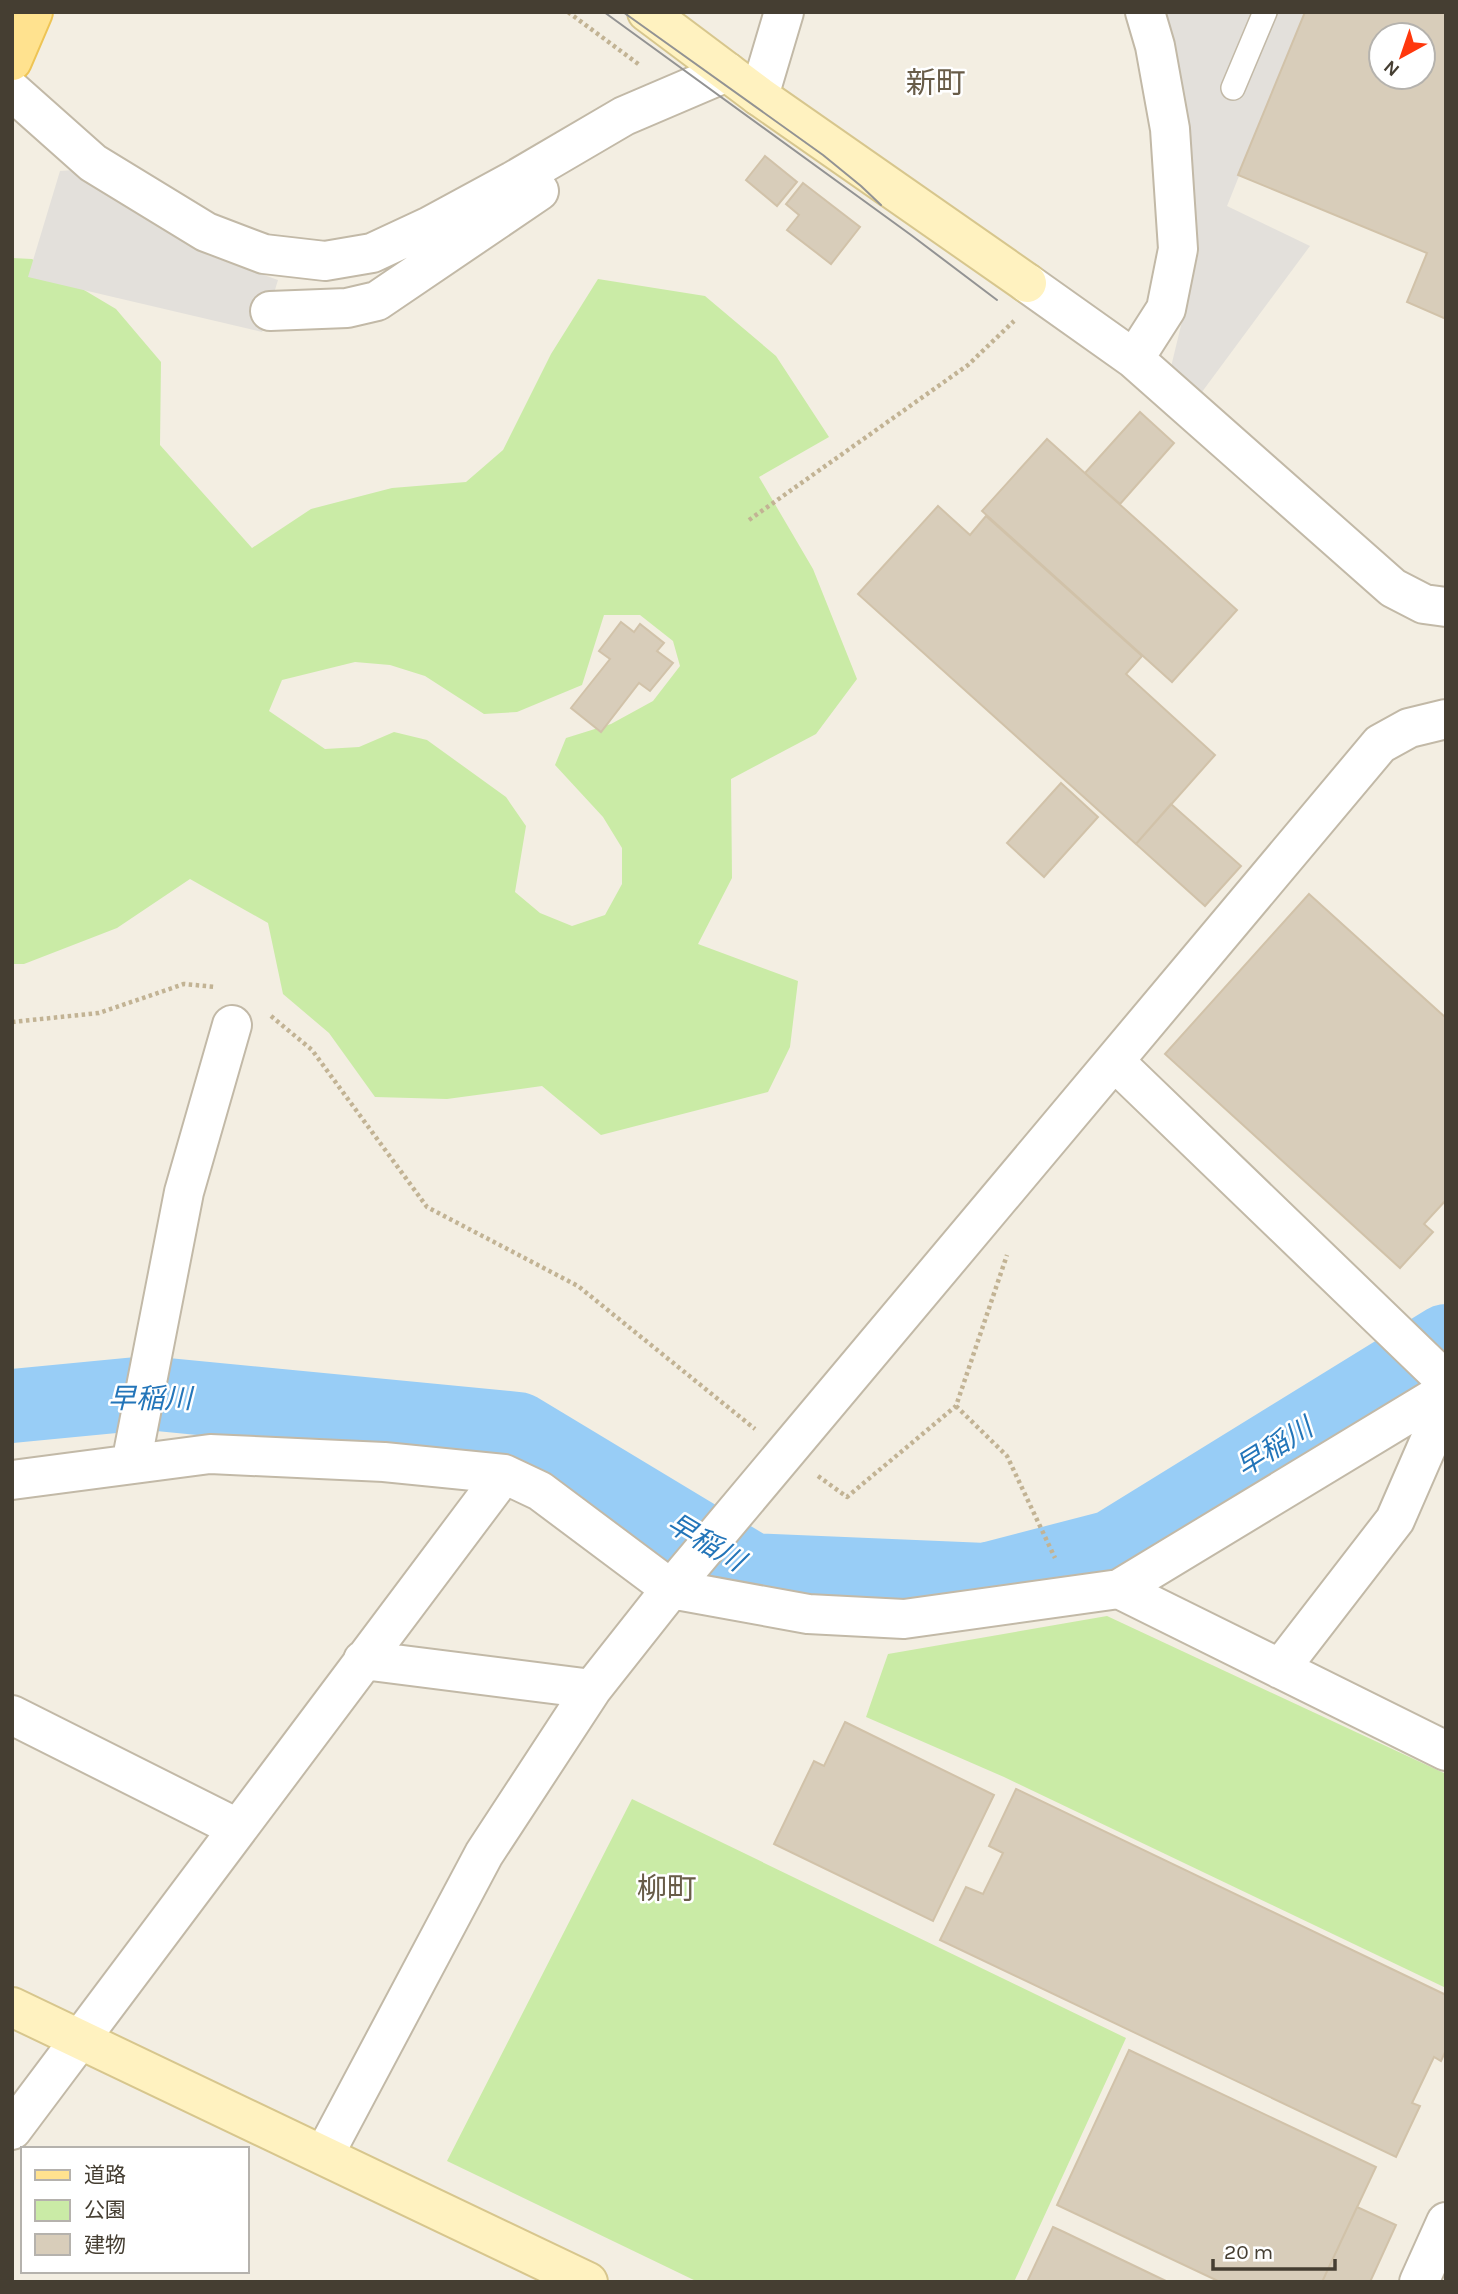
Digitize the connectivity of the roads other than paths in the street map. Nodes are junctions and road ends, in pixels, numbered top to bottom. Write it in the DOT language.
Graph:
graph roads {
  1 [pos="33,12"];
  2 [pos="646,12"];
  3 [pos="784,12"];
  4 [pos="1145,12"];
  5 [pos="1265,12"];
  6 [pos="12,61"];
  7 [pos="727,72"];
  8 [pos="1233,88"];
  9 [pos="12,91"];
  10 [pos="759,96"];
  11 [pos="624,116"];
  12 [pos="270,311"];
  13 [pos="1134,359"];
  14 [pos="1446,607"];
  15 [pos="1446,719"];
  16 [pos="230,1007"];
  17 [pos="1114,1061"];
  18 [pos="1446,1381"];
  19 [pos="1446,1391"];
  20 [pos="1446,1403"];
  21 [pos="131,1464"];
  22 [pos="504,1474"];
  23 [pos="12,1480"];
  24 [pos="671,1589"];
  25 [pos="1119,1589"];
  26 [pos="363,1660"];
  27 [pos="1280,1669"];
  28 [pos="592,1689"];
  29 [pos="12,1715"];
  30 [pos="1446,1751"];
  31 [pos="237,1828"];
  32 [pos="12,2007"];
  33 [pos="81,2038"];
  34 [pos="12,2130"];
  35 [pos="324,2155"];
  36 [pos="588,2282"];
  1 -- 6 [label="main road"];
  2 -- 7 [label="street"];
  3 -- 10 [label="street"];
  4 -- 13 [label="street"];
  5 -- 8 [label="lane"];
  7 -- 10 [label="street"];
  7 -- 11 [label="street"];
  9 -- 11 [label="street"];
  10 -- 13 [label="street"];
  11 -- 12 [label="street"];
  13 -- 14 [label="street"];
  15 -- 17 [label="street"];
  16 -- 21 [label="street"];
  17 -- 18 [label="street"];
  17 -- 24 [label="street"];
  19 -- 25 [label="street"];
  20 -- 27 [label="street"];
  21 -- 22 [label="street"];
  21 -- 23 [label="street"];
  22 -- 24 [label="street"];
  22 -- 26 [label="street"];
  24 -- 25 [label="street"];
  24 -- 28 [label="street"];
  25 -- 27 [label="street"];
  26 -- 28 [label="street"];
  26 -- 31 [label="street"];
  27 -- 30 [label="street"];
  28 -- 35 [label="street"];
  29 -- 31 [label="street"];
  31 -- 33 [label="street"];
  32 -- 33 [label="street"];
  33 -- 34 [label="street"];
  33 -- 35 [label="street"];
  35 -- 36 [label="street"];
}
